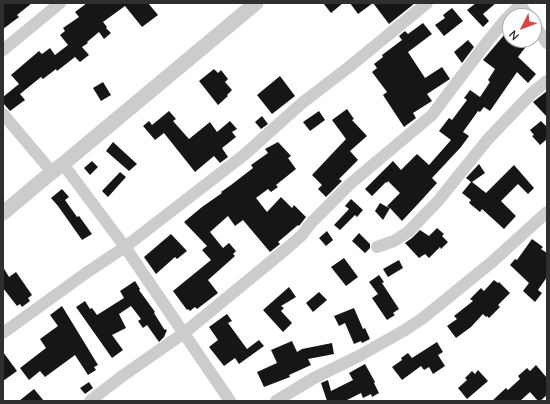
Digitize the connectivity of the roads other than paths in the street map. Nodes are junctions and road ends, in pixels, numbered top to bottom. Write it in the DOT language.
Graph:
graph roads {
  1 [pos="60,3"];
  2 [pos="256,3"];
  3 [pos="427,3"];
  4 [pos="520,4"];
  5 [pos="3,50"];
  6 [pos="547,81"];
  7 [pos="3,114"];
  8 [pos="57,168"];
  9 [pos="547,212"];
  10 [pos="3,213"];
  11 [pos="125,247"];
  12 [pos="377,247"];
  13 [pos="3,333"];
  14 [pos="184,333"];
  15 [pos="90,401"];
  16 [pos="230,401"];
  17 [pos="276,401"];
  1 -- 5 [label="street"];
  2 -- 8 [label="street"];
  3 -- 11 [label="street"];
  4 -- 14 [label="street"];
  6 -- 12 [label="street"];
  7 -- 8 [label="street"];
  8 -- 10 [label="street"];
  8 -- 11 [label="street"];
  9 -- 17 [label="street"];
  11 -- 13 [label="street"];
  11 -- 14 [label="street"];
  14 -- 15 [label="street"];
  14 -- 16 [label="street"];
}
